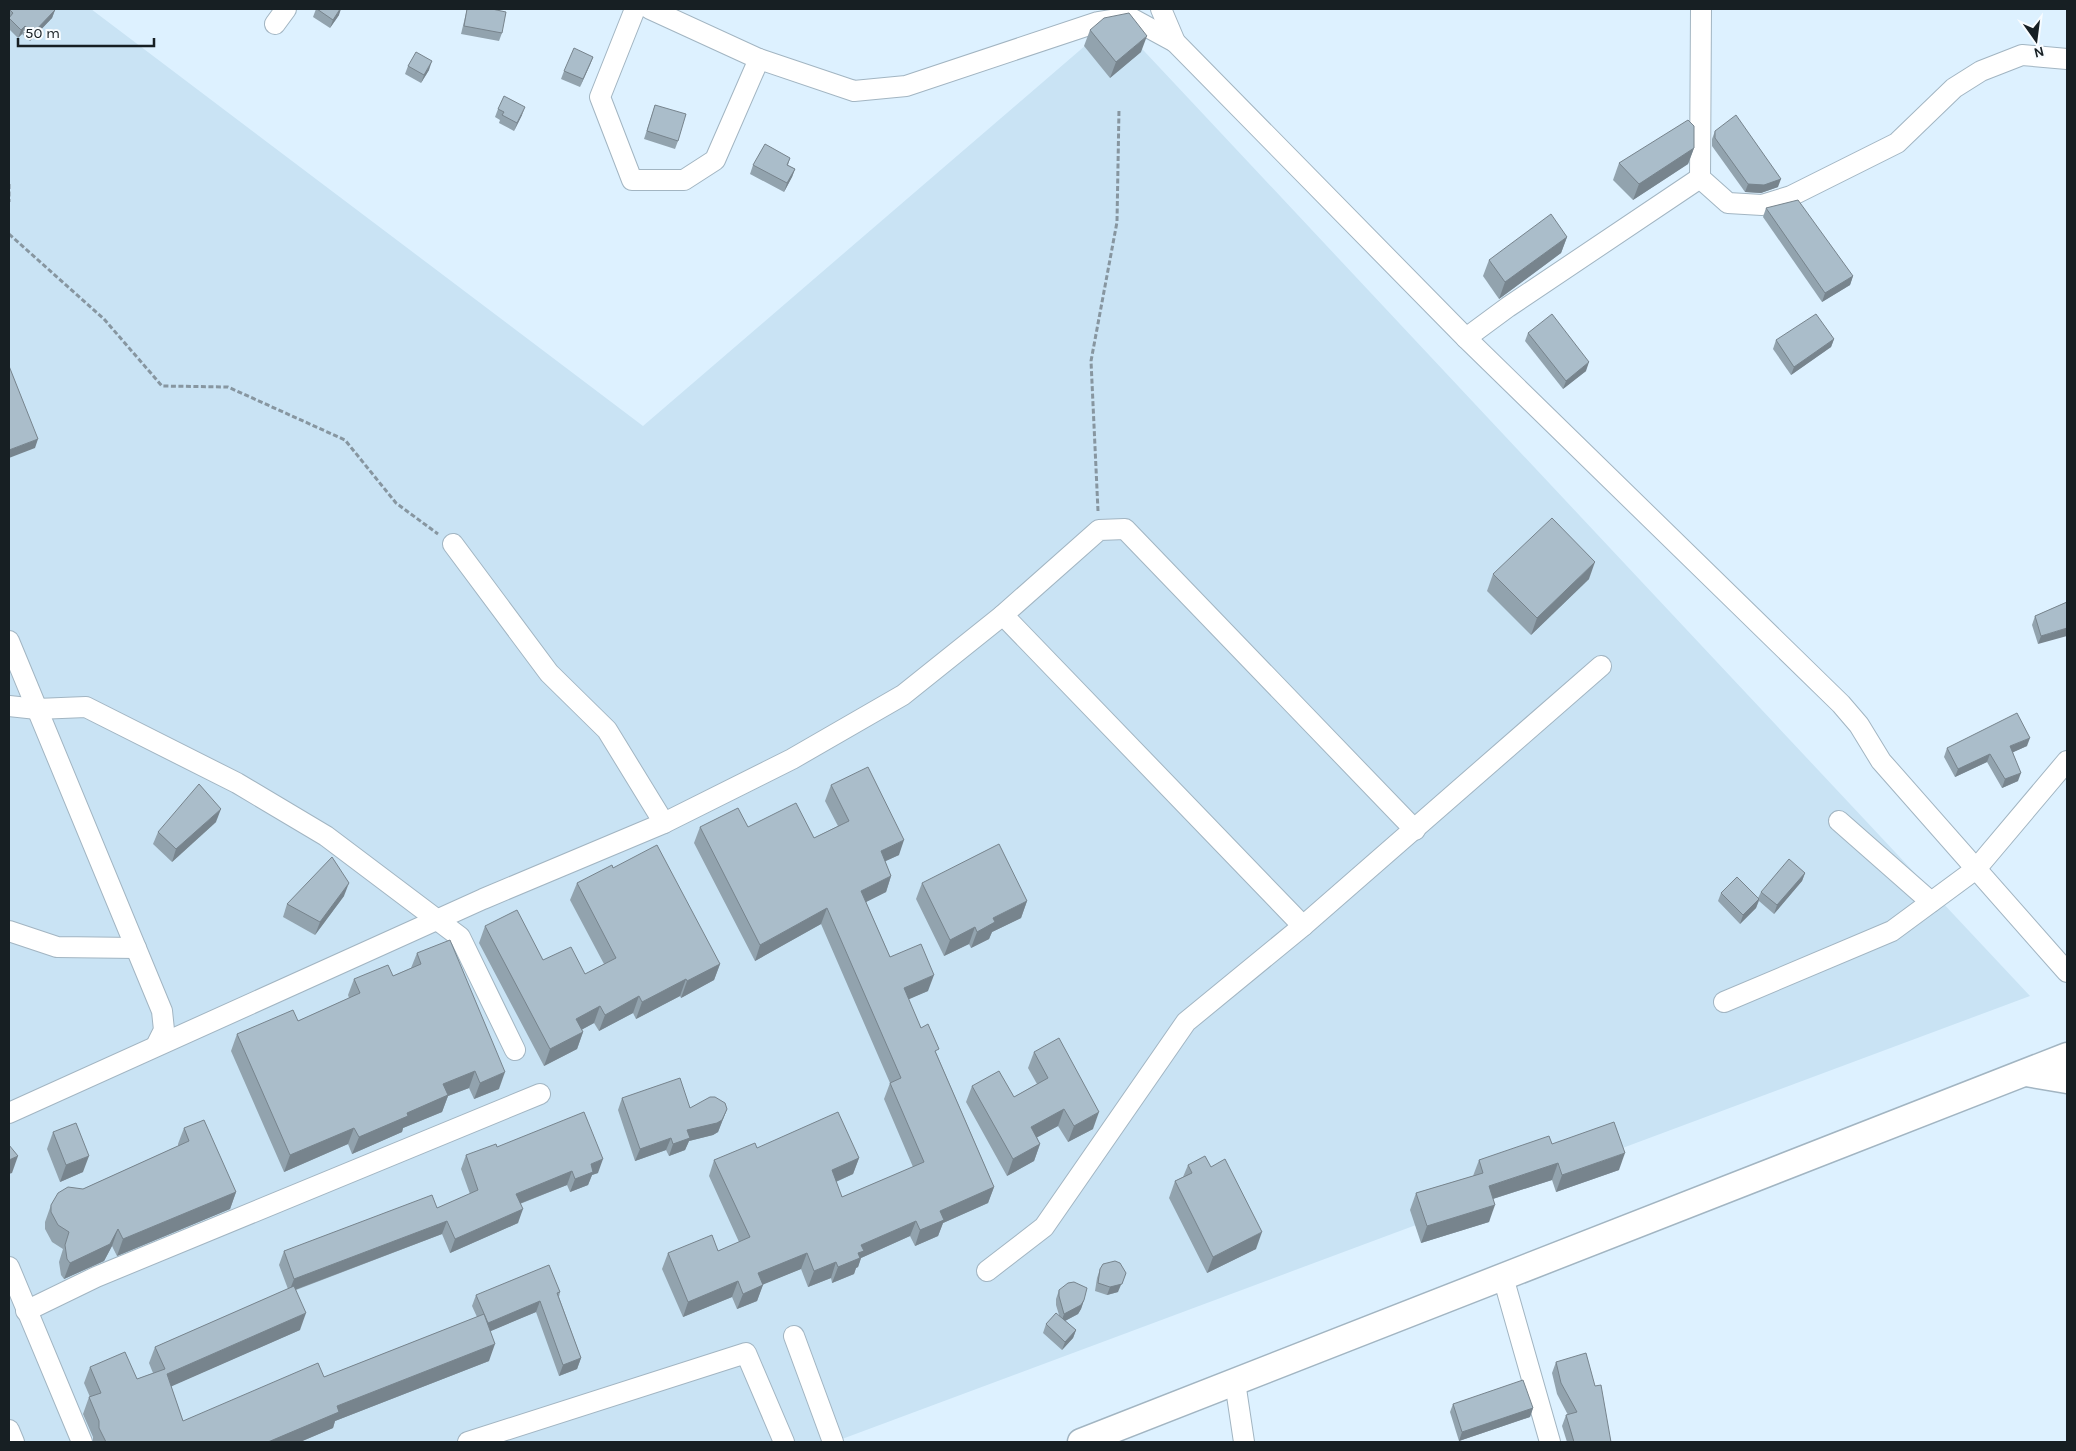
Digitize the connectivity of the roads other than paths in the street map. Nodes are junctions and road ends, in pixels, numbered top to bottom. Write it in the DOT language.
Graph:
graph roads {
  1 [pos="635,9"];
  2 [pos="650,9"];
  3 [pos="1161,9"];
  4 [pos="1701,9"];
  5 [pos="1175,42"];
  6 [pos="759,59"];
  7 [pos="2067,59"];
  8 [pos="1700,178"];
  9 [pos="1466,338"];
  10 [pos="453,544"];
  11 [pos="1003,615"];
  12 [pos="9,641"];
  13 [pos="1601,666"];
  14 [pos="9,706"];
  15 [pos="37,709"];
  16 [pos="2067,761"];
  17 [pos="1839,821"];
  18 [pos="664,823"];
  19 [pos="1415,830"];
  20 [pos="1976,868"];
  21 [pos="1931,902"];
  22 [pos="438,919"];
  23 [pos="1303,926"];
  24 [pos="9,931"];
  25 [pos="136,948"];
  26 [pos="2067,972"];
  27 [pos="1724,1002"];
  28 [pos="158,1044"];
  29 [pos="515,1050"];
  30 [pos="2067,1056"];
  31 [pos="2025,1073"];
  32 [pos="2067,1080"];
  33 [pos="540,1094"];
  34 [pos="9,1113"];
  35 [pos="9,1267"];
  36 [pos="986,1271"];
  37 [pos="1503,1277"];
  38 [pos="26,1311"];
  39 [pos="794,1336"];
  40 [pos="1235,1382"];
  41 [pos="9,1430"];
  42 [pos="14,1442"];
  43 [pos="82,1442"];
  44 [pos="468,1442"];
  45 [pos="784,1442"];
  46 [pos="833,1442"];
  47 [pos="1081,1442"];
  48 [pos="1244,1442"];
  49 [pos="1550,1442"];
  1 -- 6 [label="street"];
  2 -- 6 [label="street"];
  3 -- 5 [label="street"];
  4 -- 8 [label="street"];
  5 -- 6 [label="street"];
  5 -- 9 [label="street"];
  7 -- 8 [label="street"];
  8 -- 9 [label="street"];
  9 -- 20 [label="street"];
  10 -- 18 [label="street"];
  11 -- 18 [label="street"];
  11 -- 19 [label="street"];
  11 -- 23 [label="street"];
  12 -- 15 [label="street"];
  13 -- 19 [label="street"];
  14 -- 15 [label="street"];
  15 -- 22 [label="street"];
  15 -- 25 [label="street"];
  16 -- 20 [label="street"];
  17 -- 21 [label="street"];
  18 -- 22 [label="street"];
  19 -- 23 [label="street"];
  20 -- 21 [label="street"];
  20 -- 26 [label="street"];
  21 -- 27 [label="street"];
  22 -- 28 [label="street"];
  22 -- 29 [label="street"];
  23 -- 36 [label="street"];
  24 -- 25 [label="street"];
  25 -- 28 [label="street"];
  28 -- 34 [label="street"];
  30 -- 31 [label="main road"];
  31 -- 32 [label="main road"];
  31 -- 37 [label="main road"];
  33 -- 38 [label="street"];
  35 -- 38 [label="street"];
  37 -- 40 [label="main road"];
  37 -- 49 [label="street"];
  38 -- 43 [label="street"];
  39 -- 46 [label="street"];
  40 -- 47 [label="main road"];
  40 -- 48 [label="street"];
  41 -- 42 [label="street"];
  44 -- 45 [label="street"];
}
